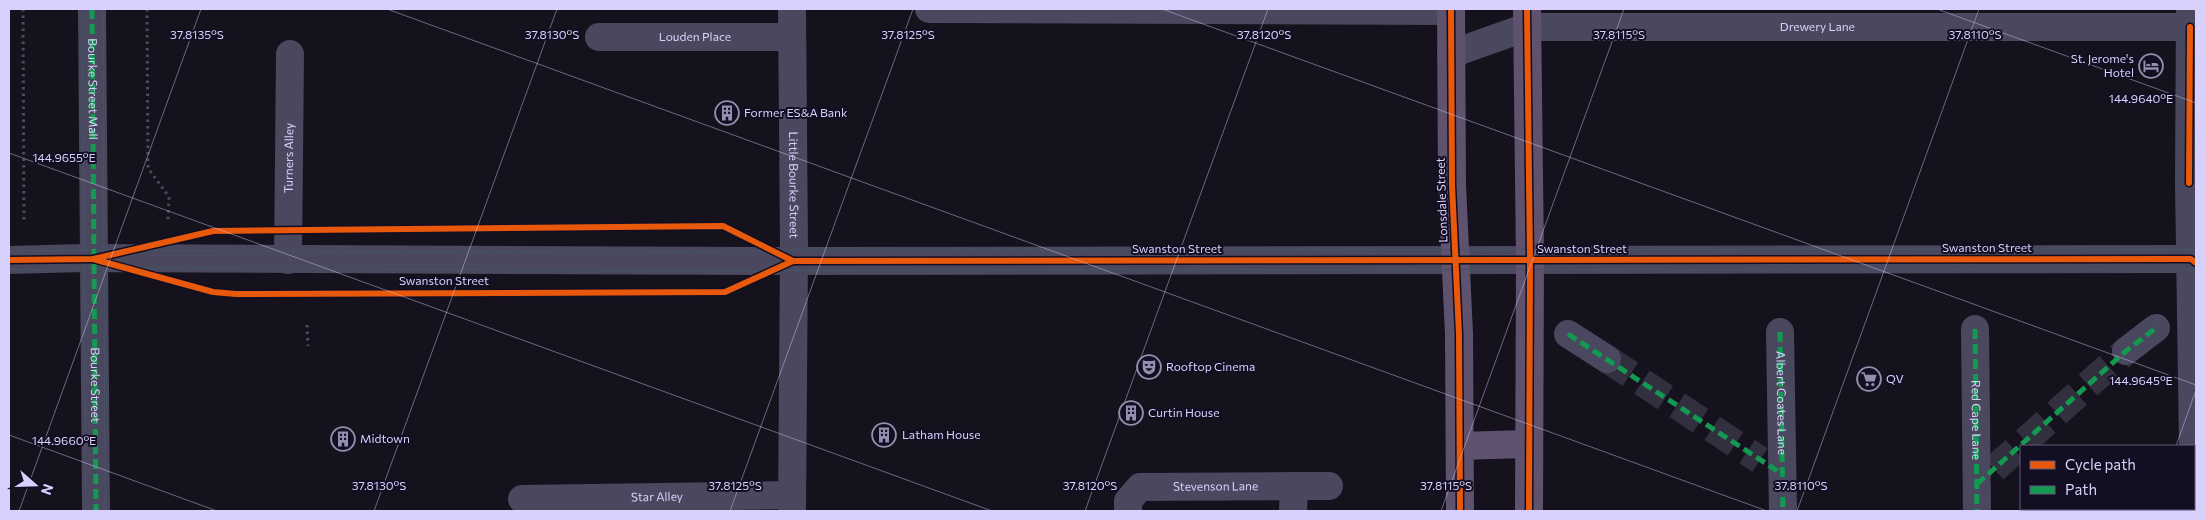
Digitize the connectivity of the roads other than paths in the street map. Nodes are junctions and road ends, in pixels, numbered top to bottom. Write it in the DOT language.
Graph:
graph roads {
  1 [pos="92,9"];
  2 [pos="792,9"];
  3 [pos="928,9"];
  4 [pos="1451,10"];
  5 [pos="1527,18"];
  6 [pos="1720,18"];
  7 [pos="1862,18"];
  8 [pos="2014,18"];
  9 [pos="2190,18"];
  10 [pos="599,37"];
  11 [pos="792,37"];
  12 [pos="290,54"];
  13 [pos="1451,54"];
  14 [pos="94,259"];
  15 [pos="2194,259"];
  16 [pos="9,260"];
  17 [pos="288,260"];
  18 [pos="1456,260"];
  19 [pos="1530,260"];
  20 [pos="793,261"];
  21 [pos="2156,328"];
  22 [pos="1975,329"];
  23 [pos="1780,332"];
  24 [pos="1568,334"];
  25 [pos="2126,352"];
  26 [pos="1607,359"];
  27 [pos="1529,444"];
  28 [pos="2193,445"];
  29 [pos="1460,446"];
  30 [pos="1760,460"];
  31 [pos="1782,474"];
  32 [pos="1329,486"];
  33 [pos="522,499"];
  34 [pos="1294,499"];
  35 [pos="792,503"];
  36 [pos="96,511"];
  37 [pos="1128,511"];
  38 [pos="1460,511"];
  39 [pos="1529,511"];
  40 [pos="1783,511"];
  41 [pos="1977,511"];
  1 -- 14 [label="street, Bourke Street Mall"];
  2 -- 11 [label="street, Little Bourke Street"];
  3 -- 4 [label="street"];
  4 -- 13 [label="main road, Lonsdale Street"];
  5 -- 6 [label="street, Drewery Lane"];
  5 -- 13 [label="street, Drewery Lane"];
  5 -- 19 [label="main road"];
  6 -- 7 [label="street, Drewery Lane"];
  7 -- 8 [label="street, Drewery Lane"];
  8 -- 9 [label="street, Drewery Lane"];
  9 -- 15 [label="street"];
  10 -- 11 [label="street, Louden Place"];
  11 -- 20 [label="street, Little Bourke Street"];
  12 -- 17 [label="street, Turners Alley"];
  13 -- 18 [label="main road, Lonsdale Street"];
  14 -- 16 [label="street, Swanston Street"];
  14 -- 17 [label="street, Swanston Street"];
  14 -- 36 [label="street, Bourke Street"];
  15 -- 19 [label="street, Swanston Street"];
  15 -- 28 [label="street"];
  17 -- 20 [label="street, Swanston Street"];
  18 -- 19 [label="street, Swanston Street"];
  18 -- 20 [label="street, Swanston Street"];
  18 -- 29 [label="main road, Lonsdale Street"];
  19 -- 27 [label="main road"];
  20 -- 35 [label="street, Little Bourke Street"];
  21 -- 25 [label="street"];
  22 -- 41 [label="street, Red Cape Lane"];
  23 -- 31 [label="street, Albert Coates Lane"];
  24 -- 26 [label="street"];
  27 -- 29 [label="main road"];
  27 -- 39 [label="main road"];
  29 -- 38 [label="main road, Lonsdale Street"];
  30 -- 31 [label="street, Albert Coates Lane"];
  31 -- 40 [label="street, Albert Coates Lane"];
  32 -- 34 [label="street, Stevenson Lane"];
  33 -- 35 [label="street, Star Alley"];
  34 -- 37 [label="street, Stevenson Lane"];
}
